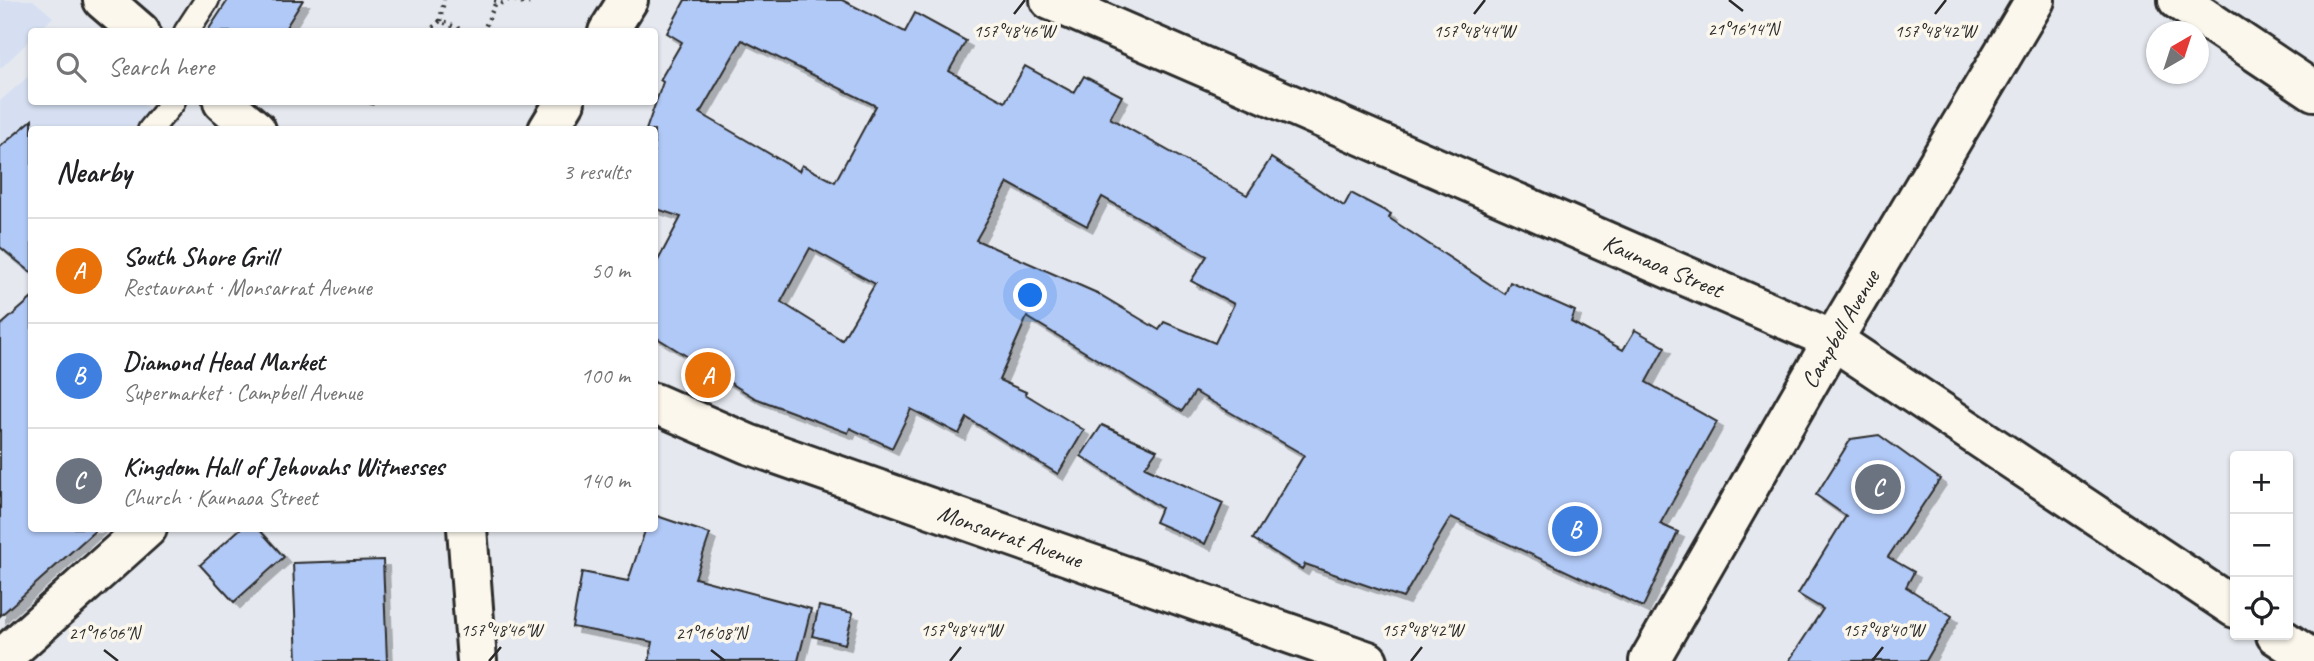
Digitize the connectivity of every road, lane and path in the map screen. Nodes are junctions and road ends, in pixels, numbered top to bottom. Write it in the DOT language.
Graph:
graph roads {
  1 [pos="103,0"];
  2 [pos="207,0"];
  3 [pos="444,0"];
  4 [pos="508,0"];
  5 [pos="515,0"];
  6 [pos="628,0"];
  7 [pos="1050,0"];
  8 [pos="2035,0"];
  9 [pos="2178,0"];
  10 [pos="494,1"];
  11 [pos="529,3"];
  12 [pos="440,21"];
  13 [pos="135,28"];
  14 [pos="189,28"];
  15 [pos="432,28"];
  16 [pos="457,28"];
  17 [pos="484,28"];
  18 [pos="610,28"];
  19 [pos="2314,91"];
  20 [pos="171,105"];
  21 [pos="227,105"];
  22 [pos="563,105"];
  23 [pos="153,126"];
  24 [pos="251,126"];
  25 [pos="550,126"];
  26 [pos="1833,340"];
  27 [pos="658,405"];
  28 [pos="142,532"];
  29 [pos="467,532"];
  30 [pos="2230,605"];
  31 [pos="2284,640"];
  32 [pos="0,660"];
  33 [pos="2314,660"];
  34 [pos="477,661"];
  35 [pos="1368,661"];
  36 [pos="1649,661"];
  1 -- 13 [label="street"];
  2 -- 14 [label="lane"];
  3 -- 12 [label="path"];
  4 -- 10 [label="path"];
  5 -- 11 [label="path"];
  6 -- 18 [label="street"];
  7 -- 26 [label="street, Kaunaoa Street"];
  8 -- 26 [label="street, Campbell Avenue"];
  9 -- 19 [label="street"];
  10 -- 17 [label="path"];
  12 -- 15 [label="path"];
  12 -- 16 [label="path"];
  20 -- 23 [label="lane"];
  21 -- 24 [label="street"];
  22 -- 25 [label="street"];
  26 -- 30 [label="street, Kaunaoa Street"];
  26 -- 36 [label="street, Campbell Avenue"];
  27 -- 35 [label="street, Monsarrat Avenue"];
  28 -- 32 [label="street"];
  29 -- 34 [label="street"];
  31 -- 33 [label="street"];
}
